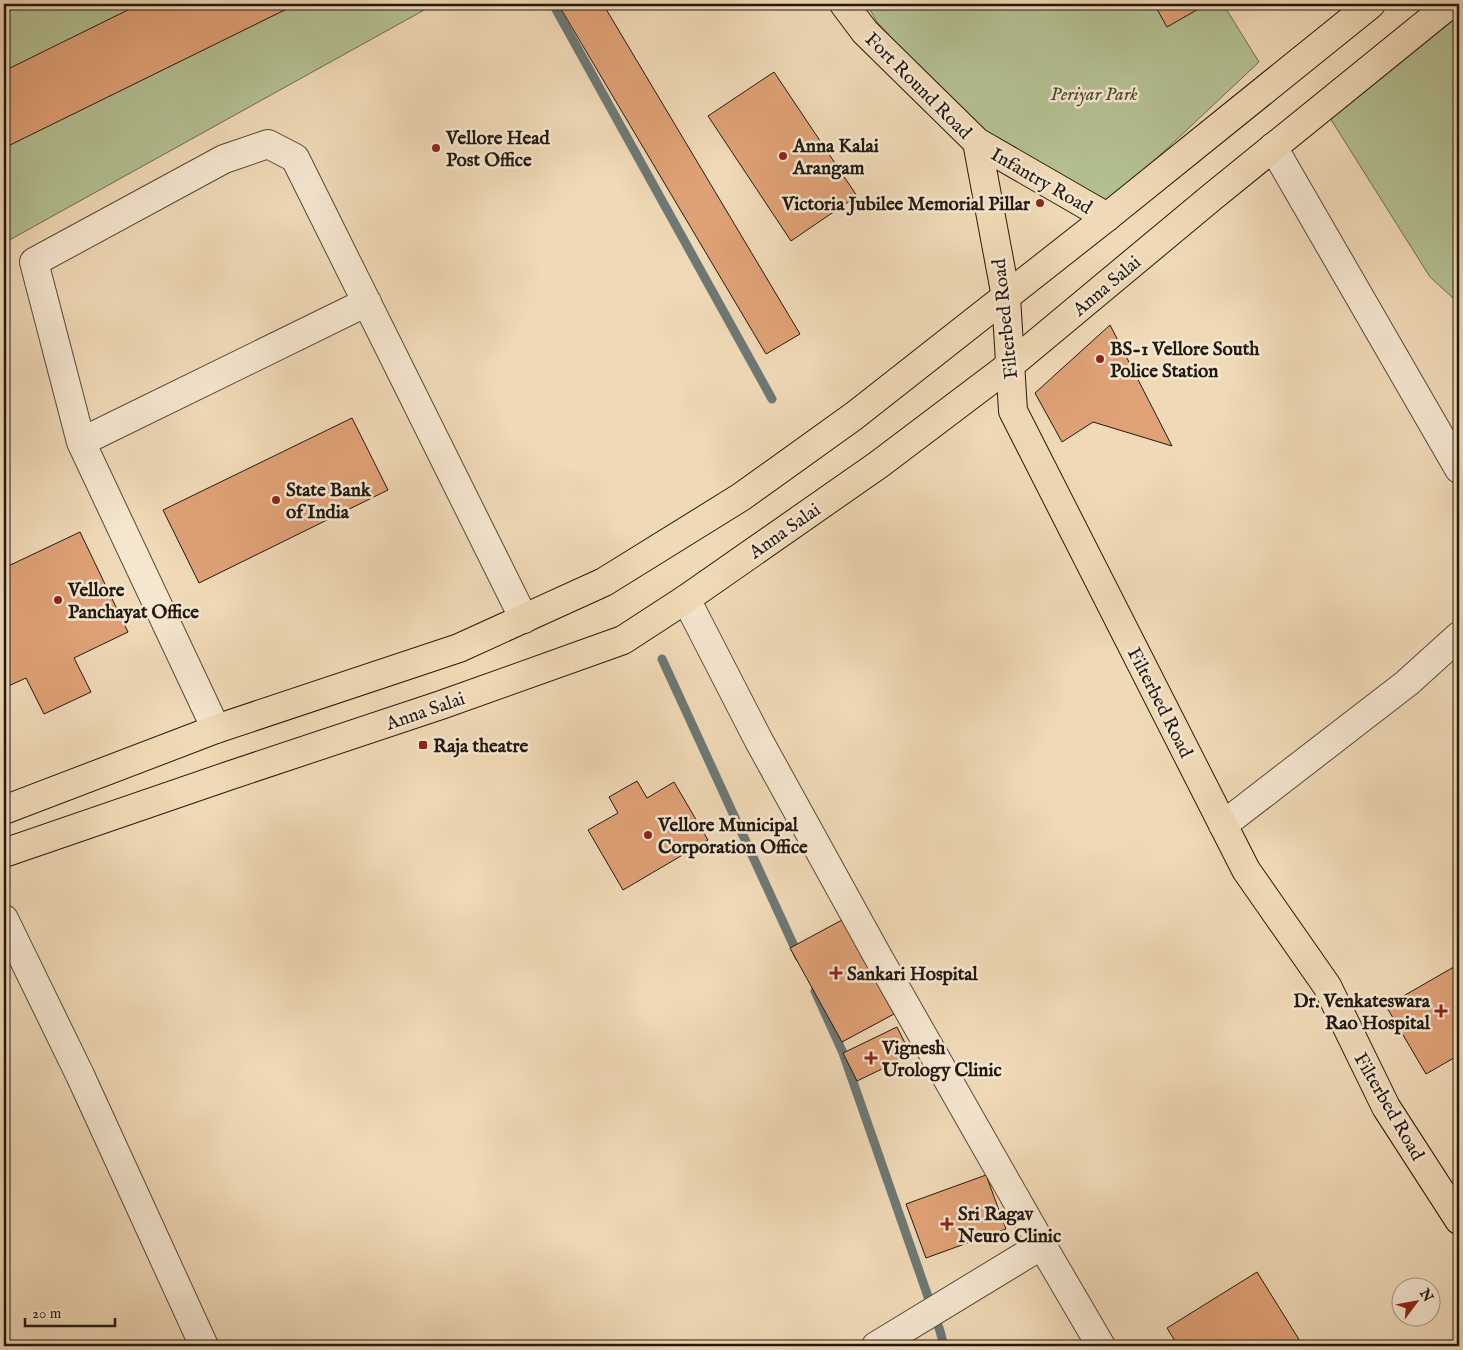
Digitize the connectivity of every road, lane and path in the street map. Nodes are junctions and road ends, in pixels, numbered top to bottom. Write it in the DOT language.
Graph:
graph roads {
  1 [pos="844,4"];
  2 [pos="1371,4"];
  3 [pos="1450,4"];
  4 [pos="977,142"];
  5 [pos="1273,147"];
  6 [pos="1107,217"];
  7 [pos="1006,297"];
  8 [pos="367,302"];
  9 [pos="1009,366"];
  10 [pos="81,442"];
  11 [pos="1459,469"];
  12 [pos="686,599"];
  13 [pos="524,619"];
  14 [pos="1459,636"];
  15 [pos="216,729"];
  16 [pos="4,810"];
  17 [pos="1223,825"];
  18 [pos="4,854"];
  19 [pos="4,919"];
  20 [pos="1459,1220"];
  21 [pos="1042,1245"];
  22 [pos="204,1346"];
  23 [pos="876,1346"];
  24 [pos="1101,1346"];
  1 -- 4 [label="main road, Fort Round Road"];
  2 -- 6 [label="main road"];
  3 -- 5 [label="main road, Anna Salai"];
  4 -- 6 [label="main road, Infantry Road"];
  4 -- 7 [label="main road, Filterbed Road"];
  5 -- 9 [label="main road, Anna Salai"];
  5 -- 11 [label="street"];
  6 -- 7 [label="main road"];
  7 -- 9 [label="main road, Filterbed Road"];
  7 -- 13 [label="main road"];
  8 -- 10 [label="street"];
  8 -- 10 [label="street"];
  8 -- 13 [label="street"];
  9 -- 12 [label="main road, Anna Salai"];
  9 -- 17 [label="main road, Filterbed Road"];
  10 -- 15 [label="street"];
  12 -- 18 [label="main road, Anna Salai"];
  12 -- 21 [label="street"];
  13 -- 15 [label="main road"];
  14 -- 17 [label="street"];
  15 -- 16 [label="main road"];
  17 -- 20 [label="main road, Filterbed Road"];
  19 -- 22 [label="street"];
  21 -- 23 [label="street"];
  21 -- 24 [label="street"];
}
